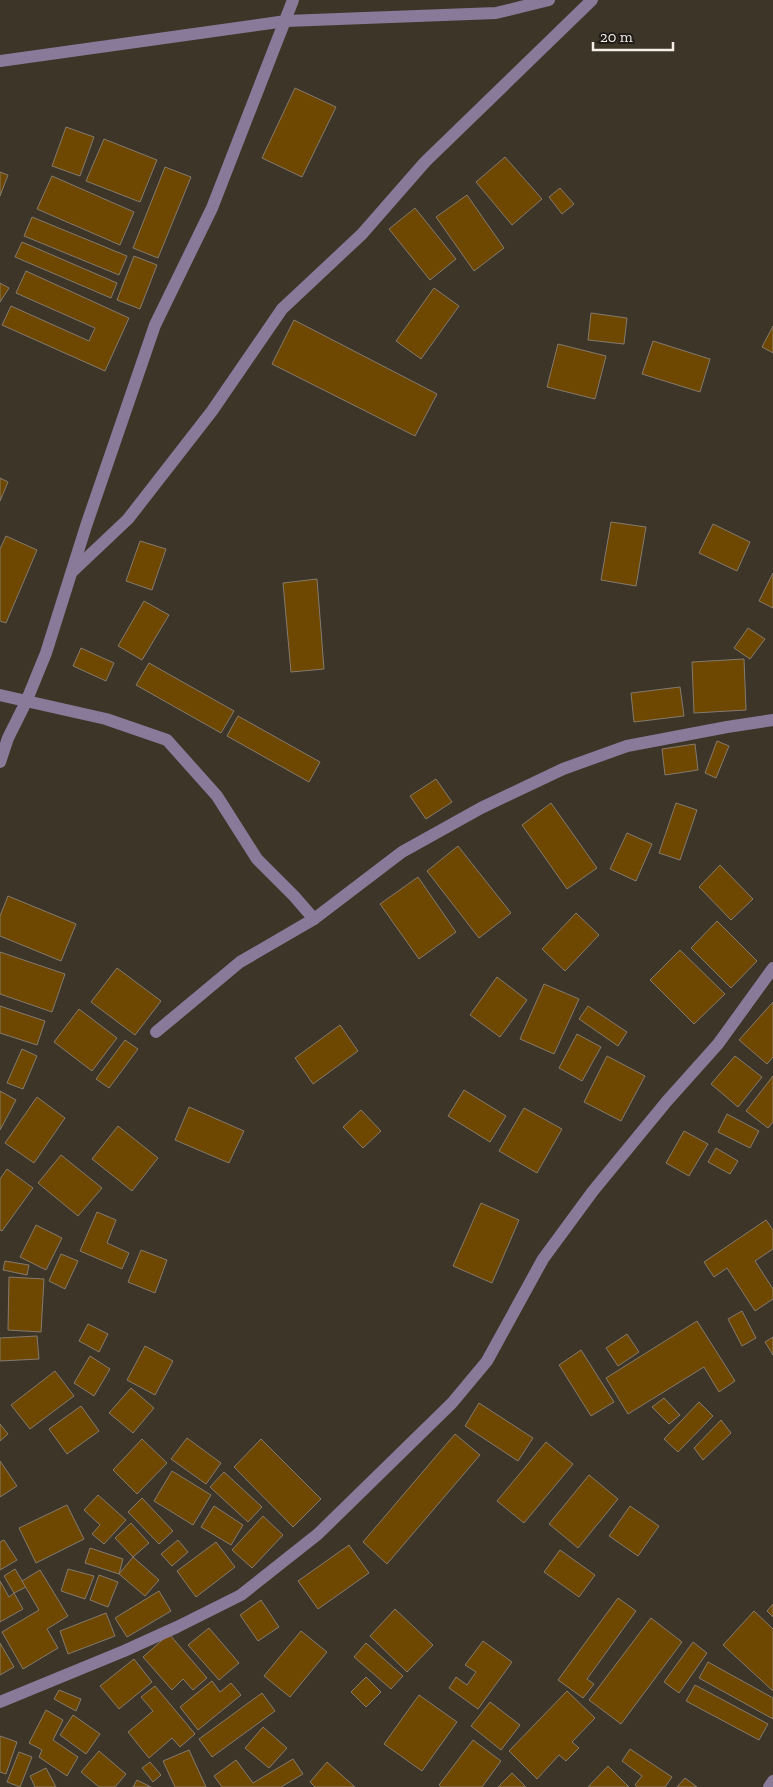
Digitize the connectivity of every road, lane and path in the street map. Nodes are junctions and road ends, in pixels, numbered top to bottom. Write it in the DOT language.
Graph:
graph roads {
  1 [pos="293,0"];
  2 [pos="549,0"];
  3 [pos="592,0"];
  4 [pos="286,20"];
  5 [pos="0,61"];
  6 [pos="71,573"];
  7 [pos="0,695"];
  8 [pos="26,702"];
  9 [pos="773,720"];
  10 [pos="0,762"];
  11 [pos="314,919"];
  12 [pos="773,968"];
  13 [pos="156,1032"];
  14 [pos="0,1702"];
  15 [pos="773,1781"];
  16 [pos="769,1787"];
  1 -- 4 [label="street"];
  2 -- 4 [label="street"];
  3 -- 6 [label="street"];
  4 -- 5 [label="street"];
  4 -- 6 [label="street"];
  6 -- 8 [label="street"];
  7 -- 8 [label="street"];
  8 -- 10 [label="street"];
  8 -- 11 [label="street"];
  9 -- 11 [label="street"];
  11 -- 13 [label="street"];
  12 -- 14 [label="street"];
  15 -- 16 [label="street"];
}
